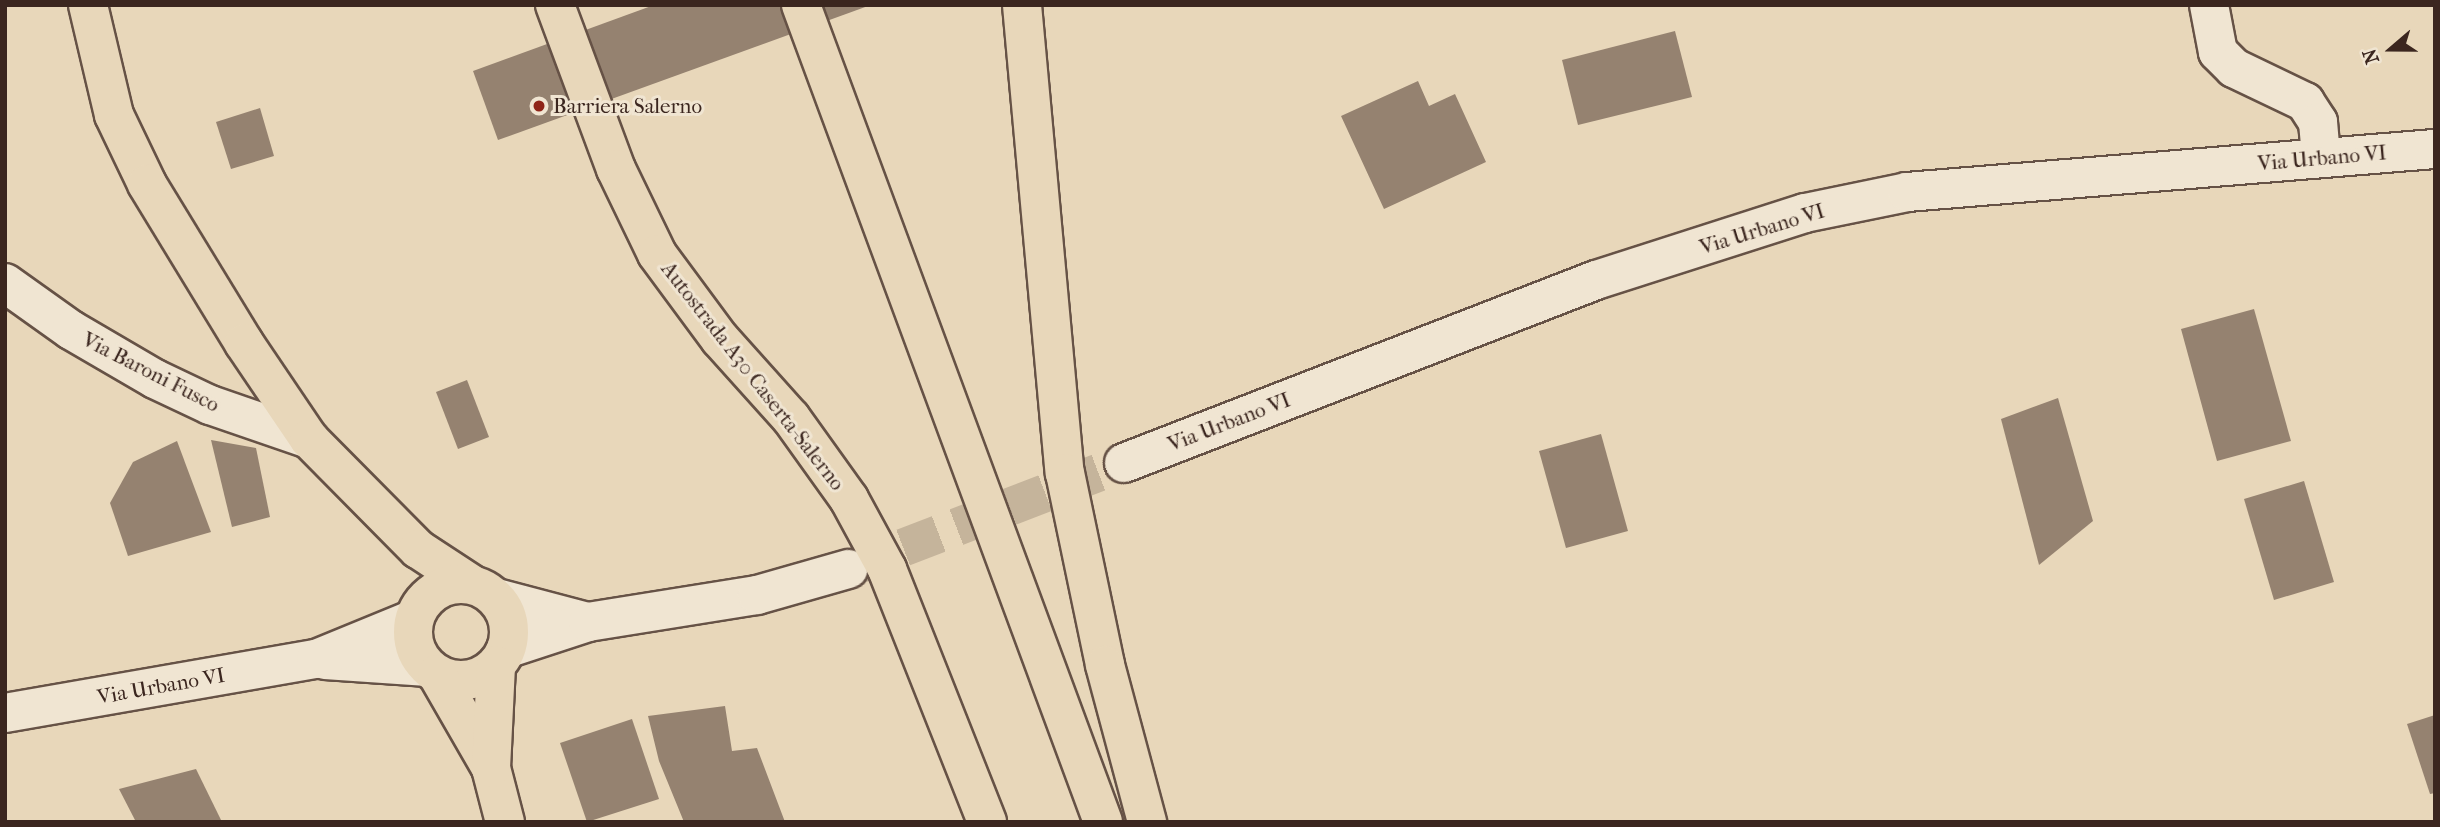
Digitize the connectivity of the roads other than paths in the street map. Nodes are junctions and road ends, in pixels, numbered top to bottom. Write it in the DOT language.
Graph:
graph roads {
  1 [pos="88,5"];
  2 [pos="555,5"];
  3 [pos="801,5"];
  4 [pos="1022,5"];
  5 [pos="2209,5"];
  6 [pos="2435,149"];
  7 [pos="2320,158"];
  8 [pos="5,283"];
  9 [pos="309,439"];
  10 [pos="1124,463"];
  11 [pos="418,549"];
  12 [pos="848,569"];
  13 [pos="484,591"];
  14 [pos="416,614"];
  15 [pos="588,622"];
  16 [pos="501,657"];
  17 [pos="316,659"];
  18 [pos="433,671"];
  19 [pos="5,713"];
  20 [pos="491,768"];
  21 [pos="505,822"];
  22 [pos="987,822"];
  23 [pos="1104,822"];
  24 [pos="1147,822"];
  1 -- 9 [label="main road"];
  2 -- 22 [label="main road, Autostrada A30 Caserta-Salerno"];
  3 -- 23 [label="main road"];
  4 -- 24 [label="main road"];
  5 -- 7 [label="street"];
  6 -- 7 [label="street, Via Urbano VI"];
  7 -- 10 [label="street, Via Urbano VI"];
  8 -- 9 [label="street, Via Baroni Fusco"];
  9 -- 11 [label="main road"];
  11 -- 13 [label="main road"];
  11 -- 14 [label="main road"];
  12 -- 15 [label="street"];
  13 -- 14 [label="main road"];
  13 -- 15 [label="street"];
  13 -- 16 [label="main road"];
  14 -- 17 [label="street, Via Urbano VI"];
  14 -- 18 [label="main road"];
  15 -- 16 [label="street"];
  16 -- 18 [label="main road"];
  16 -- 20 [label="main road"];
  17 -- 18 [label="street, Via Urbano VI"];
  17 -- 19 [label="street, Via Urbano VI"];
  18 -- 20 [label="main road"];
  20 -- 21 [label="main road"];
}
